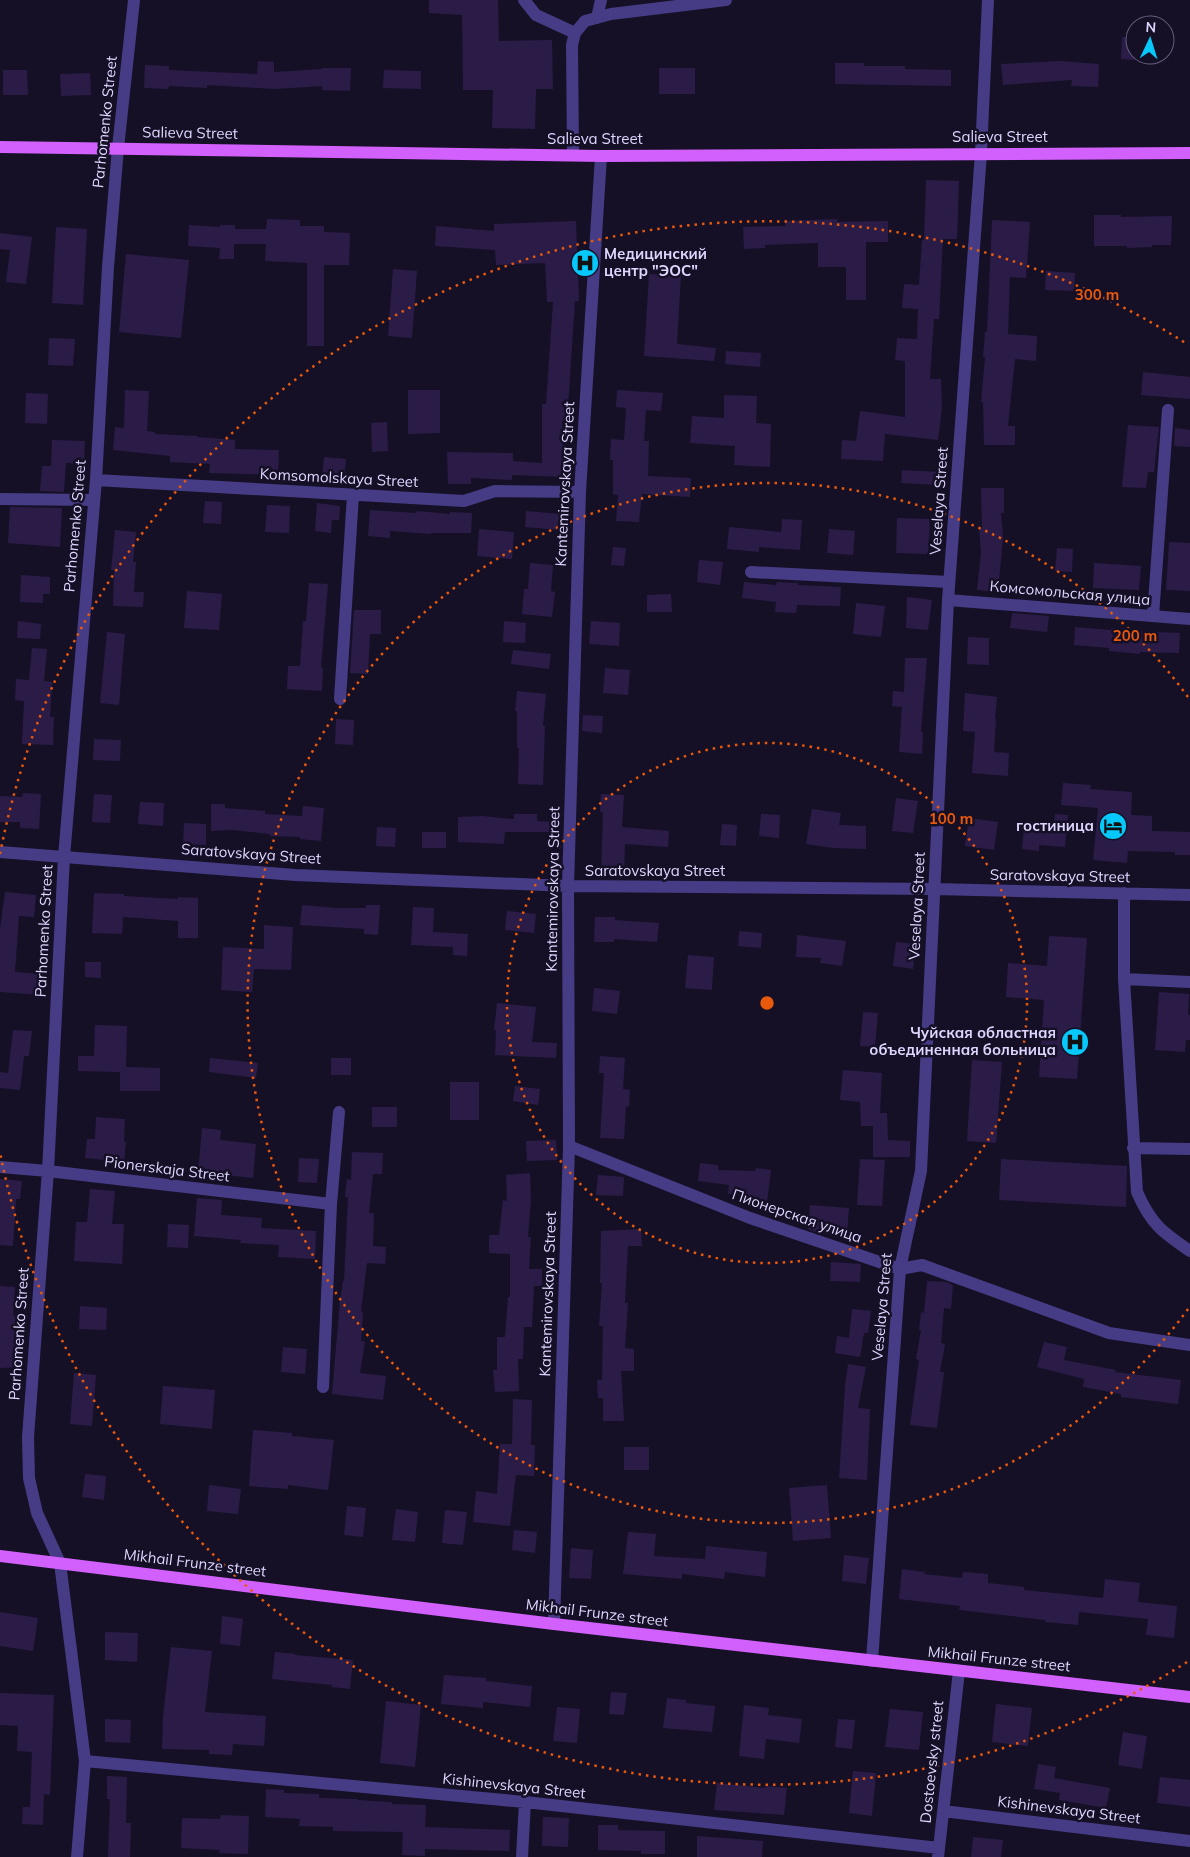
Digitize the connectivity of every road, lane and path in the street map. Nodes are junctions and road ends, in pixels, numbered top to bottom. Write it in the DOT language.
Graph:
graph roads {
  1 [pos="134,0"];
  2 [pos="524,0"];
  3 [pos="601,0"];
  4 [pos="726,0"];
  5 [pos="988,0"];
  6 [pos="597,18"];
  7 [pos="575,33"];
  8 [pos="0,147"];
  9 [pos="118,148"];
  10 [pos="981,153"];
  11 [pos="1190,154"];
  12 [pos="573,155"];
  13 [pos="601,156"];
  14 [pos="1168,410"];
  15 [pos="96,480"];
  16 [pos="580,492"];
  17 [pos="352,495"];
  18 [pos="0,499"];
  19 [pos="94,500"];
  20 [pos="751,572"];
  21 [pos="949,582"];
  22 [pos="948,600"];
  23 [pos="1153,616"];
  24 [pos="1190,619"];
  25 [pos="340,699"];
  26 [pos="0,852"];
  27 [pos="64,857"];
  28 [pos="568,886"];
  29 [pos="934,889"];
  30 [pos="1124,893"];
  31 [pos="1190,895"];
  32 [pos="1124,979"];
  33 [pos="1190,982"];
  34 [pos="339,1112"];
  35 [pos="569,1146"];
  36 [pos="1133,1148"];
  37 [pos="1190,1150"];
  38 [pos="0,1168"];
  39 [pos="48,1171"];
  40 [pos="331,1204"];
  41 [pos="1190,1251"];
  42 [pos="900,1269"];
  43 [pos="1190,1345"];
  44 [pos="323,1387"];
  45 [pos="0,1556"];
  46 [pos="60,1563"];
  47 [pos="554,1624"];
  48 [pos="872,1661"];
  49 [pos="959,1671"];
  50 [pos="1190,1697"];
  51 [pos="85,1761"];
  52 [pos="525,1802"];
  53 [pos="943,1811"];
  54 [pos="1190,1841"];
  55 [pos="939,1853"];
  56 [pos="78,1857"];
  57 [pos="522,1857"];
  1 -- 9 [label="street, Parhomenko Street"];
  2 -- 7 [label="street"];
  3 -- 6 [label="street"];
  4 -- 6 [label="street"];
  5 -- 10 [label="street, Veselaya Street"];
  6 -- 7 [label="street"];
  7 -- 12 [label="street"];
  8 -- 9 [label="main road, Salieva Street"];
  9 -- 12 [label="main road, Salieva Street"];
  9 -- 15 [label="street, Parhomenko Street"];
  10 -- 11 [label="main road, Salieva Street"];
  10 -- 13 [label="main road, Salieva Street"];
  10 -- 21 [label="street, Veselaya Street"];
  12 -- 13 [label="main road, Salieva Street"];
  13 -- 16 [label="street, Kantemirovskaya Street"];
  14 -- 23 [label="street"];
  15 -- 17 [label="street, Komsomolskaya Street"];
  15 -- 19 [label="street, Parhomenko Street"];
  16 -- 17 [label="street, Komsomolskaya Street"];
  16 -- 28 [label="street, Kantemirovskaya Street"];
  17 -- 25 [label="street"];
  18 -- 19 [label="street"];
  19 -- 27 [label="street, Parhomenko Street"];
  20 -- 21 [label="street"];
  21 -- 22 [label="street, Veselaya Street"];
  22 -- 23 [label="street, Комсомольская улица"];
  22 -- 29 [label="street, Veselaya Street"];
  23 -- 24 [label="street, Комсомольская улица"];
  26 -- 27 [label="street, Saratovskaya Street"];
  27 -- 28 [label="street, Saratovskaya Street"];
  27 -- 39 [label="street, Parhomenko Street"];
  28 -- 29 [label="street, Saratovskaya Street"];
  28 -- 35 [label="street, Kantemirovskaya Street"];
  29 -- 30 [label="street, Saratovskaya Street"];
  29 -- 42 [label="street, Veselaya Street"];
  30 -- 31 [label="street, Saratovskaya Street"];
  30 -- 32 [label="street"];
  32 -- 33 [label="street"];
  32 -- 36 [label="street"];
  34 -- 40 [label="street"];
  35 -- 42 [label="street, Пионерская улица"];
  35 -- 47 [label="street, Kantemirovskaya Street"];
  36 -- 37 [label="street"];
  36 -- 41 [label="street"];
  38 -- 39 [label="street, Pionerskaja Street"];
  39 -- 40 [label="street, Pionerskaja Street"];
  39 -- 46 [label="street, Parhomenko Street"];
  40 -- 44 [label="street"];
  42 -- 43 [label="street, Пионерская улица"];
  42 -- 48 [label="street, Veselaya Street"];
  45 -- 46 [label="main road, Mikhail Frunze street"];
  46 -- 47 [label="main road, Mikhail Frunze street"];
  46 -- 51 [label="street, Parhomenko Street"];
  47 -- 48 [label="main road, Mikhail Frunze street"];
  48 -- 49 [label="main road, Mikhail Frunze street"];
  49 -- 50 [label="main road, Mikhail Frunze street"];
  49 -- 53 [label="street, Dostoevsky street"];
  51 -- 52 [label="street, Kishinevskaya Street"];
  51 -- 56 [label="street, Parhomenko Street"];
  52 -- 55 [label="street, Kishinevskaya Street"];
  52 -- 57 [label="street"];
  53 -- 54 [label="street, Kishinevskaya Street"];
  53 -- 55 [label="street, Dostoevsky street"];
}
